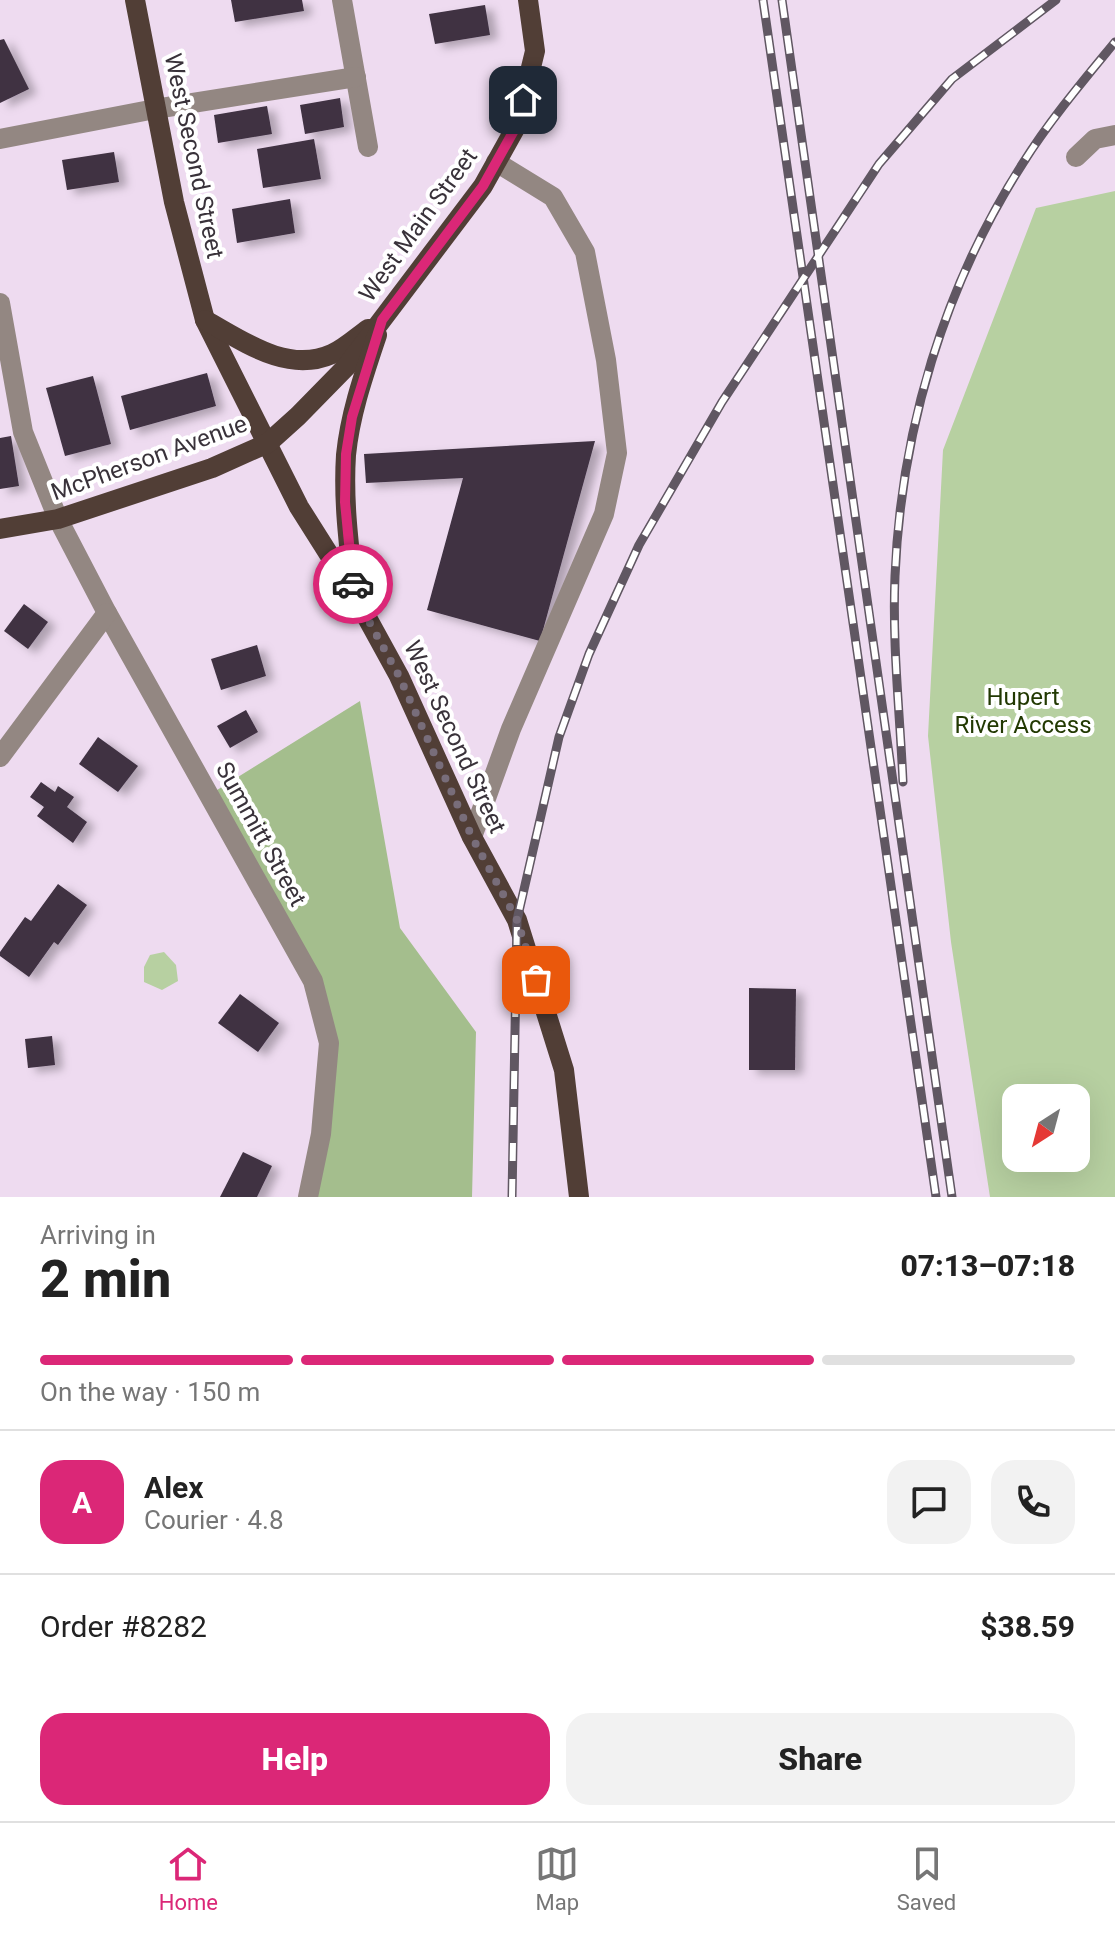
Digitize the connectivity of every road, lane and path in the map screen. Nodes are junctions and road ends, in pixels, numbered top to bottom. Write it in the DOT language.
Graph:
graph roads {
  1 [pos="135,0"];
  2 [pos="342,0"];
  3 [pos="528,0"];
  4 [pos="356,77"];
  5 [pos="155,109"];
  6 [pos="1115,135"];
  7 [pos="0,139"];
  8 [pos="368,147"];
  9 [pos="1076,157"];
  10 [pos="496,162"];
  11 [pos="0,303"];
  12 [pos="205,320"];
  13 [pos="382,320"];
  14 [pos="268,443"];
  15 [pos="58,519"];
  16 [pos="0,529"];
  17 [pos="354,594"];
  18 [pos="107,613"];
  19 [pos="0,757"];
  20 [pos="472,837"];
  21 [pos="308,1197"];
  22 [pos="579,1197"];
  1 -- 5 [label="main road, West Second Street"];
  2 -- 4 [label="street"];
  3 -- 10 [label="main road, West Main Street"];
  4 -- 5 [label="street"];
  4 -- 8 [label="street"];
  5 -- 7 [label="street"];
  5 -- 12 [label="main road, West Second Street"];
  6 -- 9 [label="street"];
  10 -- 13 [label="main road, West Main Street"];
  10 -- 20 [label="street"];
  11 -- 15 [label="street, Summitt Street"];
  12 -- 13 [label="main road"];
  12 -- 14 [label="main road, West Second Street"];
  13 -- 14 [label="main road, West Main Street"];
  13 -- 17 [label="main road"];
  14 -- 15 [label="main road, McPherson Avenue"];
  14 -- 17 [label="main road, West Second Street"];
  15 -- 16 [label="main road, McPherson Avenue"];
  15 -- 18 [label="street, Summitt Street"];
  17 -- 20 [label="main road, West Second Street"];
  18 -- 19 [label="street"];
  18 -- 21 [label="street, Summitt Street"];
  20 -- 22 [label="main road, West Second Street"];
}
